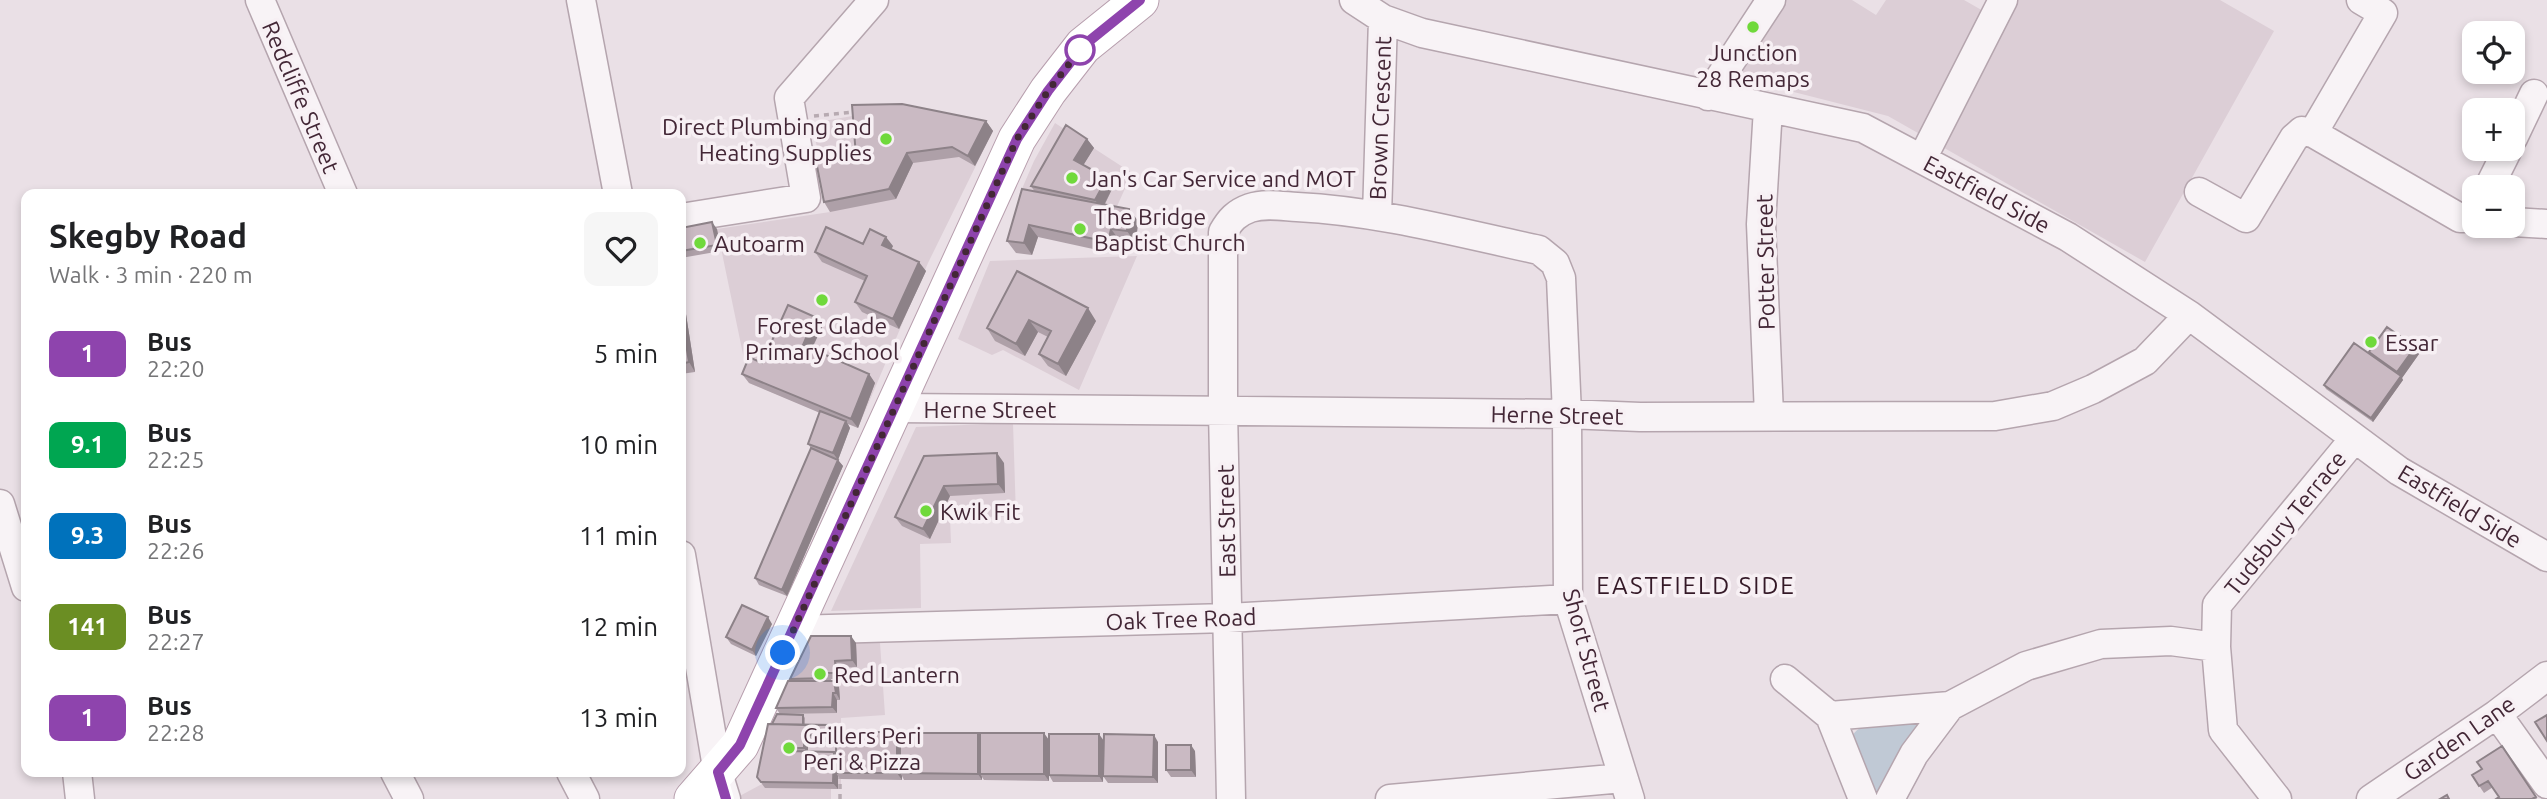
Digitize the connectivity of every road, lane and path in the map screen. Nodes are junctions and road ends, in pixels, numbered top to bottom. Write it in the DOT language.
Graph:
graph roads {
  1 [pos="260,0"];
  2 [pos="581,0"];
  3 [pos="874,0"];
  4 [pos="1140,0"];
  5 [pos="1354,0"];
  6 [pos="1771,0"];
  7 [pos="2003,0"];
  8 [pos="2361,0"];
  9 [pos="1383,19"];
  10 [pos="2535,94"];
  11 [pos="1709,96"];
  12 [pos="1769,108"];
  13 [pos="859,112"];
  14 [pos="2525,114"];
  15 [pos="793,118"];
  16 [pos="2313,133"];
  17 [pos="1922,159"];
  18 [pos="341,189"];
  19 [pos="617,189"];
  20 [pos="2199,192"];
  21 [pos="1377,216"];
  22 [pos="686,217"];
  23 [pos="2462,218"];
  24 [pos="2525,223"];
  25 [pos="2547,224"];
  26 [pos="2189,315"];
  27 [pos="895,408"];
  28 [pos="1223,410"];
  29 [pos="1567,414"];
  30 [pos="1769,415"];
  31 [pos="2354,439"];
  32 [pos="0,504"];
  33 [pos="2547,557"];
  34 [pos="21,571"];
  35 [pos="686,583"];
  36 [pos="1568,599"];
  37 [pos="1228,618"];
  38 [pos="793,630"];
  39 [pos="2216,647"];
  40 [pos="2547,677"];
  41 [pos="1785,679"];
  42 [pos="1950,706"];
  43 [pos="2497,713"];
  44 [pos="1830,716"];
  45 [pos="840,774"];
  46 [pos="78,777"];
  47 [pos="398,777"];
  48 [pos="574,777"];
  49 [pos="2547,784"];
  50 [pos="722,786"];
  51 [pos="1626,789"];
  52 [pos="80,799"];
  53 [pos="409,799"];
  54 [pos="585,799"];
  55 [pos="693,799"];
  56 [pos="840,799"];
  57 [pos="1231,799"];
  58 [pos="1391,799"];
  59 [pos="1863,799"];
  60 [pos="1890,799"];
  61 [pos="2277,799"];
  62 [pos="2371,799"];
  1 -- 18 [label="street, Redcliffe Street"];
  2 -- 19 [label="street"];
  3 -- 15 [label="street"];
  4 -- 27 [label="main road"];
  5 -- 9 [label="street, Eastfield Side"];
  6 -- 11 [label="street"];
  7 -- 17 [label="street"];
  8 -- 16 [label="street"];
  9 -- 11 [label="street, Eastfield Side"];
  9 -- 21 [label="street, Brown Crescent"];
  10 -- 14 [label="street"];
  11 -- 12 [label="street, Eastfield Side"];
  12 -- 17 [label="street, Eastfield Side"];
  12 -- 30 [label="street, Potter Street"];
  13 -- 15 [label="path"];
  15 -- 22 [label="street"];
  16 -- 20 [label="street"];
  16 -- 23 [label="street"];
  17 -- 26 [label="street, Eastfield Side"];
  21 -- 28 [label="street, Brown Crescent"];
  21 -- 29 [label="street, Brown Crescent"];
  24 -- 25 [label="street"];
  26 -- 30 [label="street, Herne Street"];
  26 -- 31 [label="street, Eastfield Side"];
  27 -- 28 [label="street, Herne Street"];
  27 -- 38 [label="main road"];
  28 -- 29 [label="street, Herne Street"];
  28 -- 37 [label="street, East Street"];
  29 -- 30 [label="street, Herne Street"];
  29 -- 36 [label="street, Short Street"];
  31 -- 33 [label="street, Eastfield Side"];
  31 -- 39 [label="street, Tudsbury Terrace"];
  32 -- 34 [label="street"];
  35 -- 50 [label="street"];
  36 -- 37 [label="street, Oak Tree Road"];
  36 -- 51 [label="street, Short Street"];
  37 -- 38 [label="street, Oak Tree Road"];
  37 -- 57 [label="street, East Street"];
  38 -- 50 [label="main road"];
  39 -- 42 [label="street"];
  39 -- 61 [label="street, Tudsbury Terrace"];
  40 -- 43 [label="street, Garden Lane"];
  41 -- 44 [label="street"];
  42 -- 44 [label="street"];
  42 -- 60 [label="street"];
  43 -- 49 [label="street"];
  43 -- 62 [label="street, Garden Lane"];
  44 -- 59 [label="street"];
  45 -- 56 [label="path"];
  46 -- 52 [label="street"];
  47 -- 53 [label="street"];
  48 -- 54 [label="street"];
  50 -- 55 [label="main road"];
  51 -- 58 [label="street"];
}
